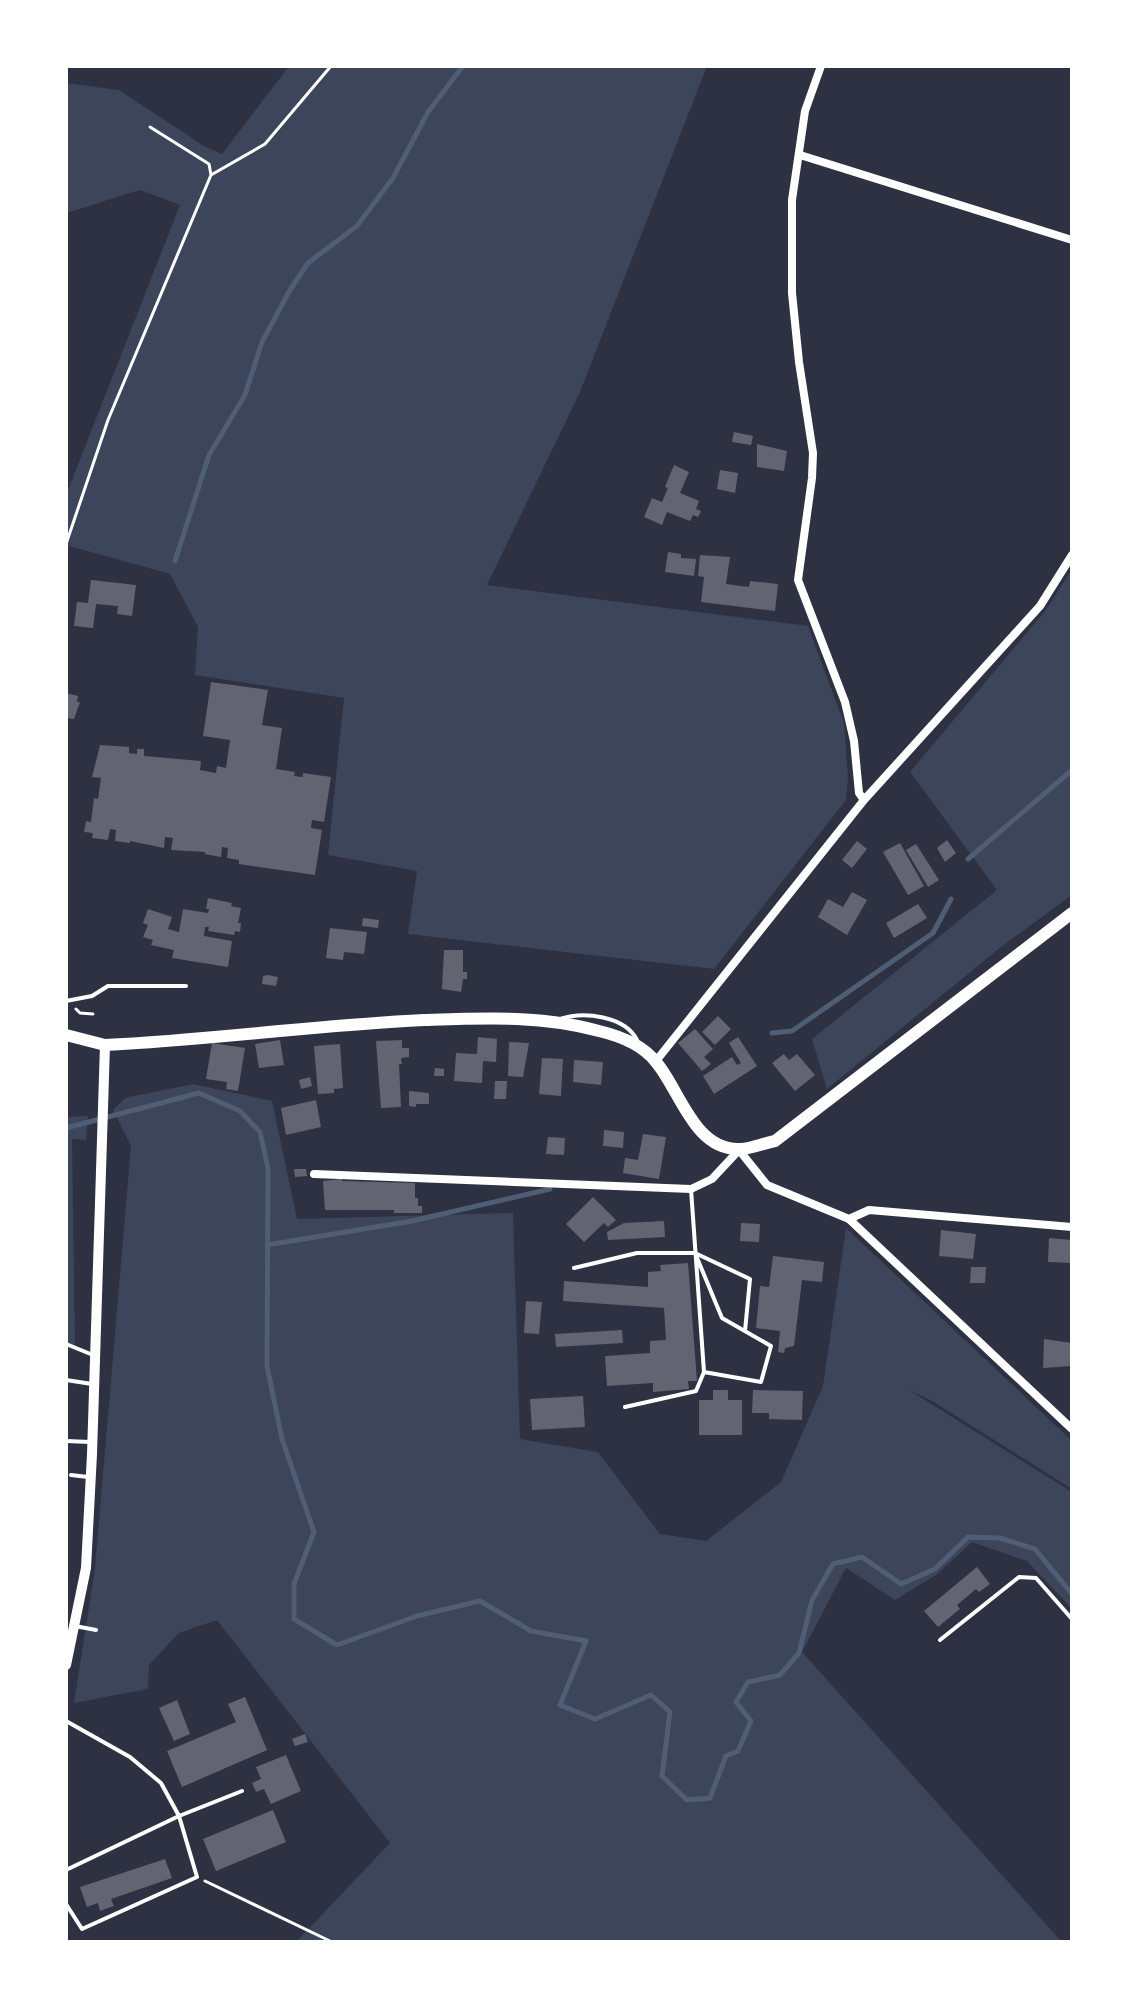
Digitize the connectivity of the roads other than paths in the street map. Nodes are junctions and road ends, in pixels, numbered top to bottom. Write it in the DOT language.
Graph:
graph roads {
  1 [pos="821,66"];
  2 [pos="800,155"];
  3 [pos="1072,240"];
  4 [pos="1072,555"];
  5 [pos="864,800"];
  6 [pos="1072,913"];
  7 [pos="186,986"];
  8 [pos="66,1001"];
  9 [pos="66,1035"];
  10 [pos="105,1045"];
  11 [pos="656,1061"];
  12 [pos="739,1150"];
  13 [pos="314,1174"];
  14 [pos="691,1189"];
  15 [pos="849,1219"];
  16 [pos="1072,1227"];
  17 [pos="695,1253"];
  18 [pos="574,1268"];
  19 [pos="745,1331"];
  20 [pos="66,1344"];
  21 [pos="95,1356"];
  22 [pos="704,1372"];
  23 [pos="66,1380"];
  24 [pos="94,1385"];
  25 [pos="625,1407"];
  26 [pos="1072,1429"];
  27 [pos="66,1441"];
  28 [pos="92,1443"];
  29 [pos="71,1475"];
  30 [pos="91,1477"];
  31 [pos="1072,1619"];
  32 [pos="75,1626"];
  33 [pos="96,1630"];
  34 [pos="940,1640"];
  35 [pos="66,1665"];
  36 [pos="66,1721"];
  37 [pos="242,1791"];
  38 [pos="179,1816"];
  39 [pos="66,1870"];
  40 [pos="66,1904"];
  1 -- 2 [label="street"];
  2 -- 3 [label="street"];
  2 -- 5 [label="street"];
  4 -- 5 [label="street"];
  5 -- 11 [label="street"];
  6 -- 12 [label="main road"];
  7 -- 8 [label="lane"];
  9 -- 10 [label="main road"];
  10 -- 11 [label="main road"];
  10 -- 21 [label="street"];
  11 -- 12 [label="main road"];
  12 -- 14 [label="street"];
  12 -- 15 [label="street"];
  13 -- 14 [label="street"];
  14 -- 17 [label="lane"];
  15 -- 16 [label="street"];
  15 -- 26 [label="street"];
  17 -- 18 [label="lane"];
  17 -- 19 [label="lane"];
  17 -- 19 [label="lane"];
  17 -- 22 [label="lane"];
  19 -- 22 [label="lane"];
  20 -- 21 [label="lane"];
  21 -- 24 [label="street"];
  22 -- 25 [label="lane"];
  23 -- 24 [label="lane"];
  24 -- 28 [label="street"];
  27 -- 28 [label="lane"];
  28 -- 30 [label="street"];
  29 -- 30 [label="lane"];
  30 -- 32 [label="street"];
  31 -- 34 [label="lane"];
  32 -- 33 [label="lane"];
  32 -- 35 [label="street"];
  36 -- 38 [label="lane"];
  37 -- 38 [label="lane"];
  38 -- 39 [label="lane"];
  38 -- 40 [label="lane"];
}
